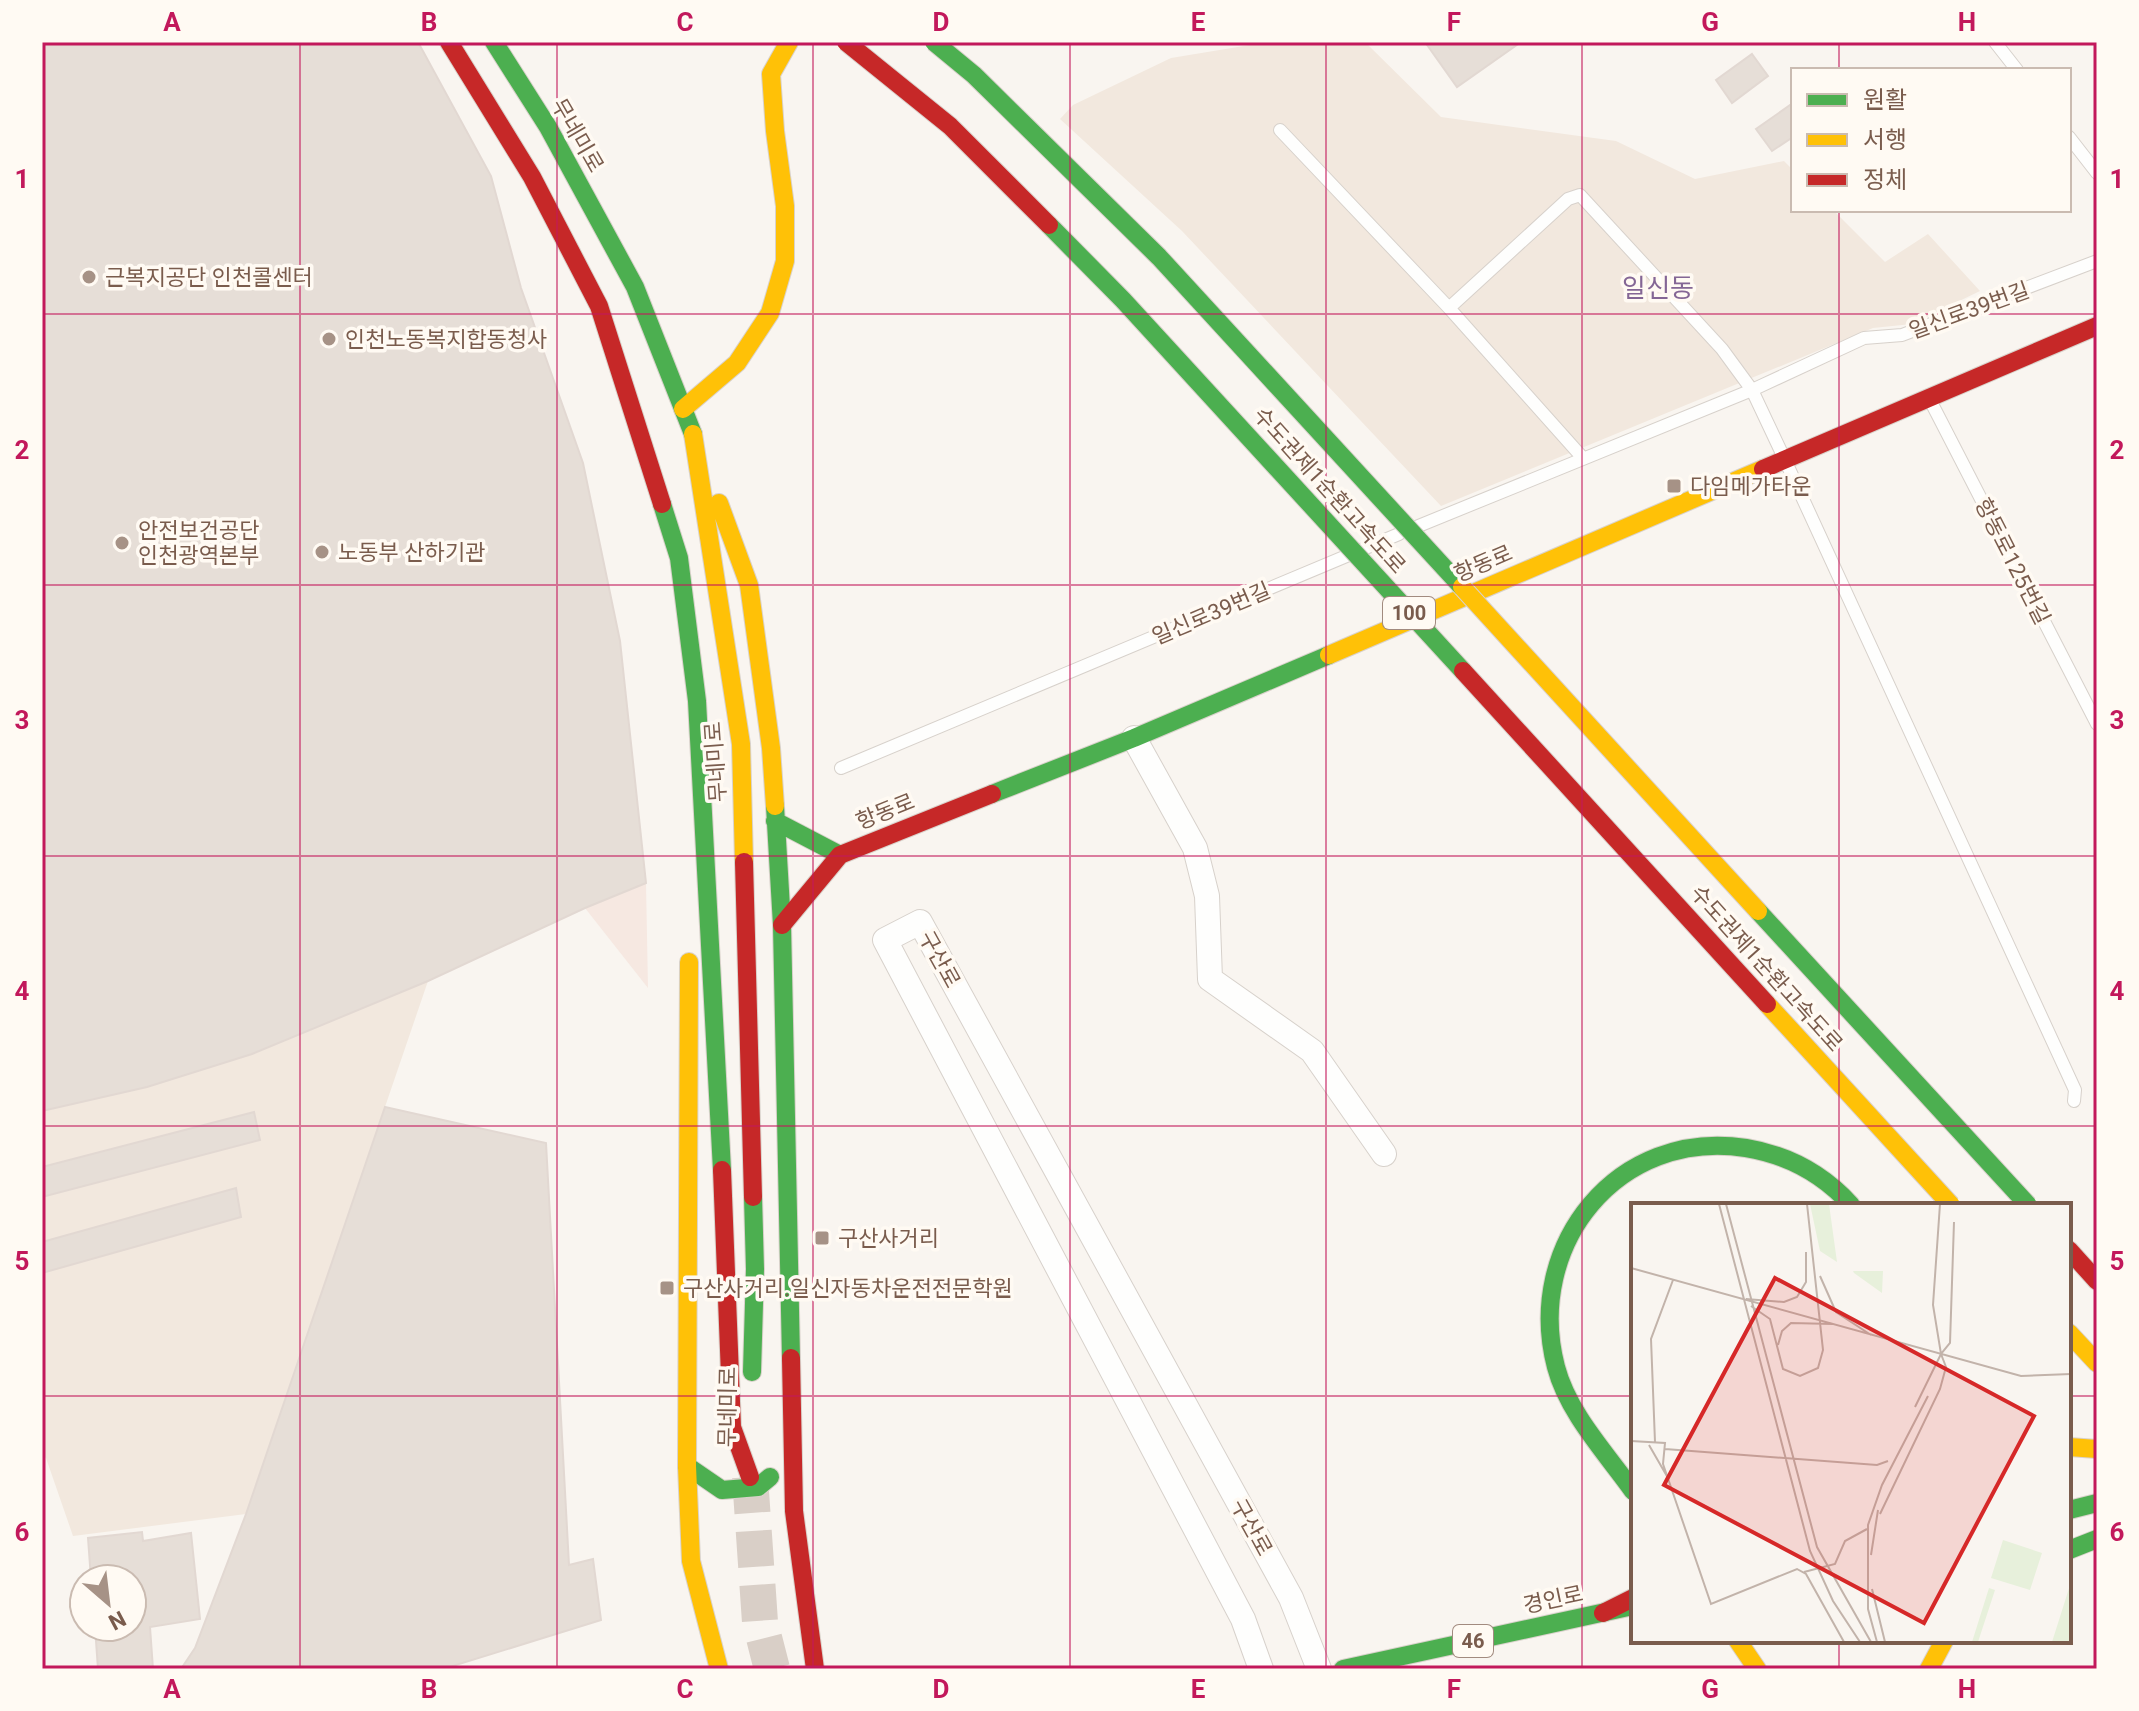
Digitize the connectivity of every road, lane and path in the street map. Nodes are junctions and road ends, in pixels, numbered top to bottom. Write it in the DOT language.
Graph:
graph roads {
  1 [pos="449,42"];
  2 [pos="494,42"];
  3 [pos="789,42"];
  4 [pos="846,42"];
  5 [pos="934,42"];
  6 [pos="1995,42"];
  7 [pos="2015,68"];
  8 [pos="1280,130"];
  9 [pos="2071,140"];
  10 [pos="2097,173"];
  11 [pos="2097,261"];
  12 [pos="1449,308"];
  13 [pos="2097,326"];
  14 [pos="1752,390"];
  15 [pos="1929,398"];
  16 [pos="683,409"];
  17 [pos="696,441"];
  18 [pos="643,447"];
  19 [pos="1582,457"];
  20 [pos="1785,460"];
  21 [pos="652,538"];
  22 [pos="2097,724"];
  23 [pos="1134,738"];
  24 [pos="841,768"];
  25 [pos="775,821"];
  26 [pos="840,855"];
  27 [pos="782,925"];
  28 [pos="689,938"];
  29 [pos="2074,1101"];
  30 [pos="1384,1154"];
  31 [pos="1849,1203"];
  32 [pos="1949,1203"];
  33 [pos="2026,1203"];
  34 [pos="1588,1242"];
  35 [pos="2071,1252"];
  36 [pos="2097,1281"];
  37 [pos="1569,1325"];
  38 [pos="2071,1335"];
  39 [pos="2097,1363"];
  40 [pos="752,1388"];
  41 [pos="751,1418"];
  42 [pos="792,1440"];
  43 [pos="2071,1447"];
  44 [pos="2097,1449"];
  45 [pos="687,1466"];
  46 [pos="1631,1488"];
  47 [pos="2097,1503"];
  48 [pos="2071,1510"];
  49 [pos="2097,1539"];
  50 [pos="2071,1549"];
  51 [pos="1631,1599"];
  52 [pos="1631,1606"];
  53 [pos="1603,1613"];
  54 [pos="1739,1643"];
  55 [pos="1943,1643"];
  56 [pos="719,1669"];
  57 [pos="815,1669"];
  58 [pos="1261,1669"];
  59 [pos="1319,1669"];
  60 [pos="1343,1669"];
  61 [pos="1757,1669"];
  62 [pos="1929,1669"];
  1 -- 18 [label="main road, 무네미로"];
  2 -- 16 [label="main road, 무네미로"];
  3 -- 16 [label="main road"];
  4 -- 32 [label="main road, 수도권제1순환고속도로 / 100, bridge"];
  5 -- 33 [label="main road, 수도권제1순환고속도로 / 100, bridge"];
  6 -- 7 [label="lane"];
  8 -- 12 [label="lane"];
  9 -- 10 [label="lane"];
  11 -- 14 [label="lane, 일신로39번길"];
  12 -- 14 [label="lane"];
  12 -- 19 [label="lane"];
  13 -- 15 [label="main road, 항동로"];
  14 -- 19 [label="lane, 일신로39번길"];
  14 -- 20 [label="lane"];
  15 -- 20 [label="main road, 항동로"];
  15 -- 22 [label="lane, 항동로125번길"];
  16 -- 17 [label="main road, 무네미로"];
  17 -- 25 [label="main road"];
  17 -- 40 [label="main road, 무네미로"];
  18 -- 21 [label="main road"];
  18 -- 41 [label="main road, 무네미로"];
  19 -- 24 [label="lane, 일신로39번길"];
  20 -- 23 [label="main road, 항동로"];
  20 -- 29 [label="lane"];
  23 -- 26 [label="main road, 항동로"];
  23 -- 30 [label="street"];
  25 -- 26 [label="main road, 항동로"];
  25 -- 27 [label="main road"];
  26 -- 27 [label="main road, 항동로"];
  27 -- 42 [label="main road"];
  28 -- 45 [label="main road"];
  31 -- 46 [label="main road"];
  34 -- 37 [label="main road"];
  35 -- 36 [label="main road"];
  38 -- 39 [label="main road"];
  42 -- 45 [label="main road"];
  42 -- 57 [label="main road"];
  43 -- 44 [label="main road"];
  45 -- 56 [label="main road"];
  47 -- 48 [label="main road"];
  49 -- 50 [label="main road"];
  51 -- 53 [label="main road"];
  52 -- 53 [label="main road, 경인로 / 46"];
  53 -- 60 [label="main road, 경인로 / 46"];
  54 -- 61 [label="main road"];
  55 -- 62 [label="main road"];
  58 -- 59 [label="street, 구산로"];
}
